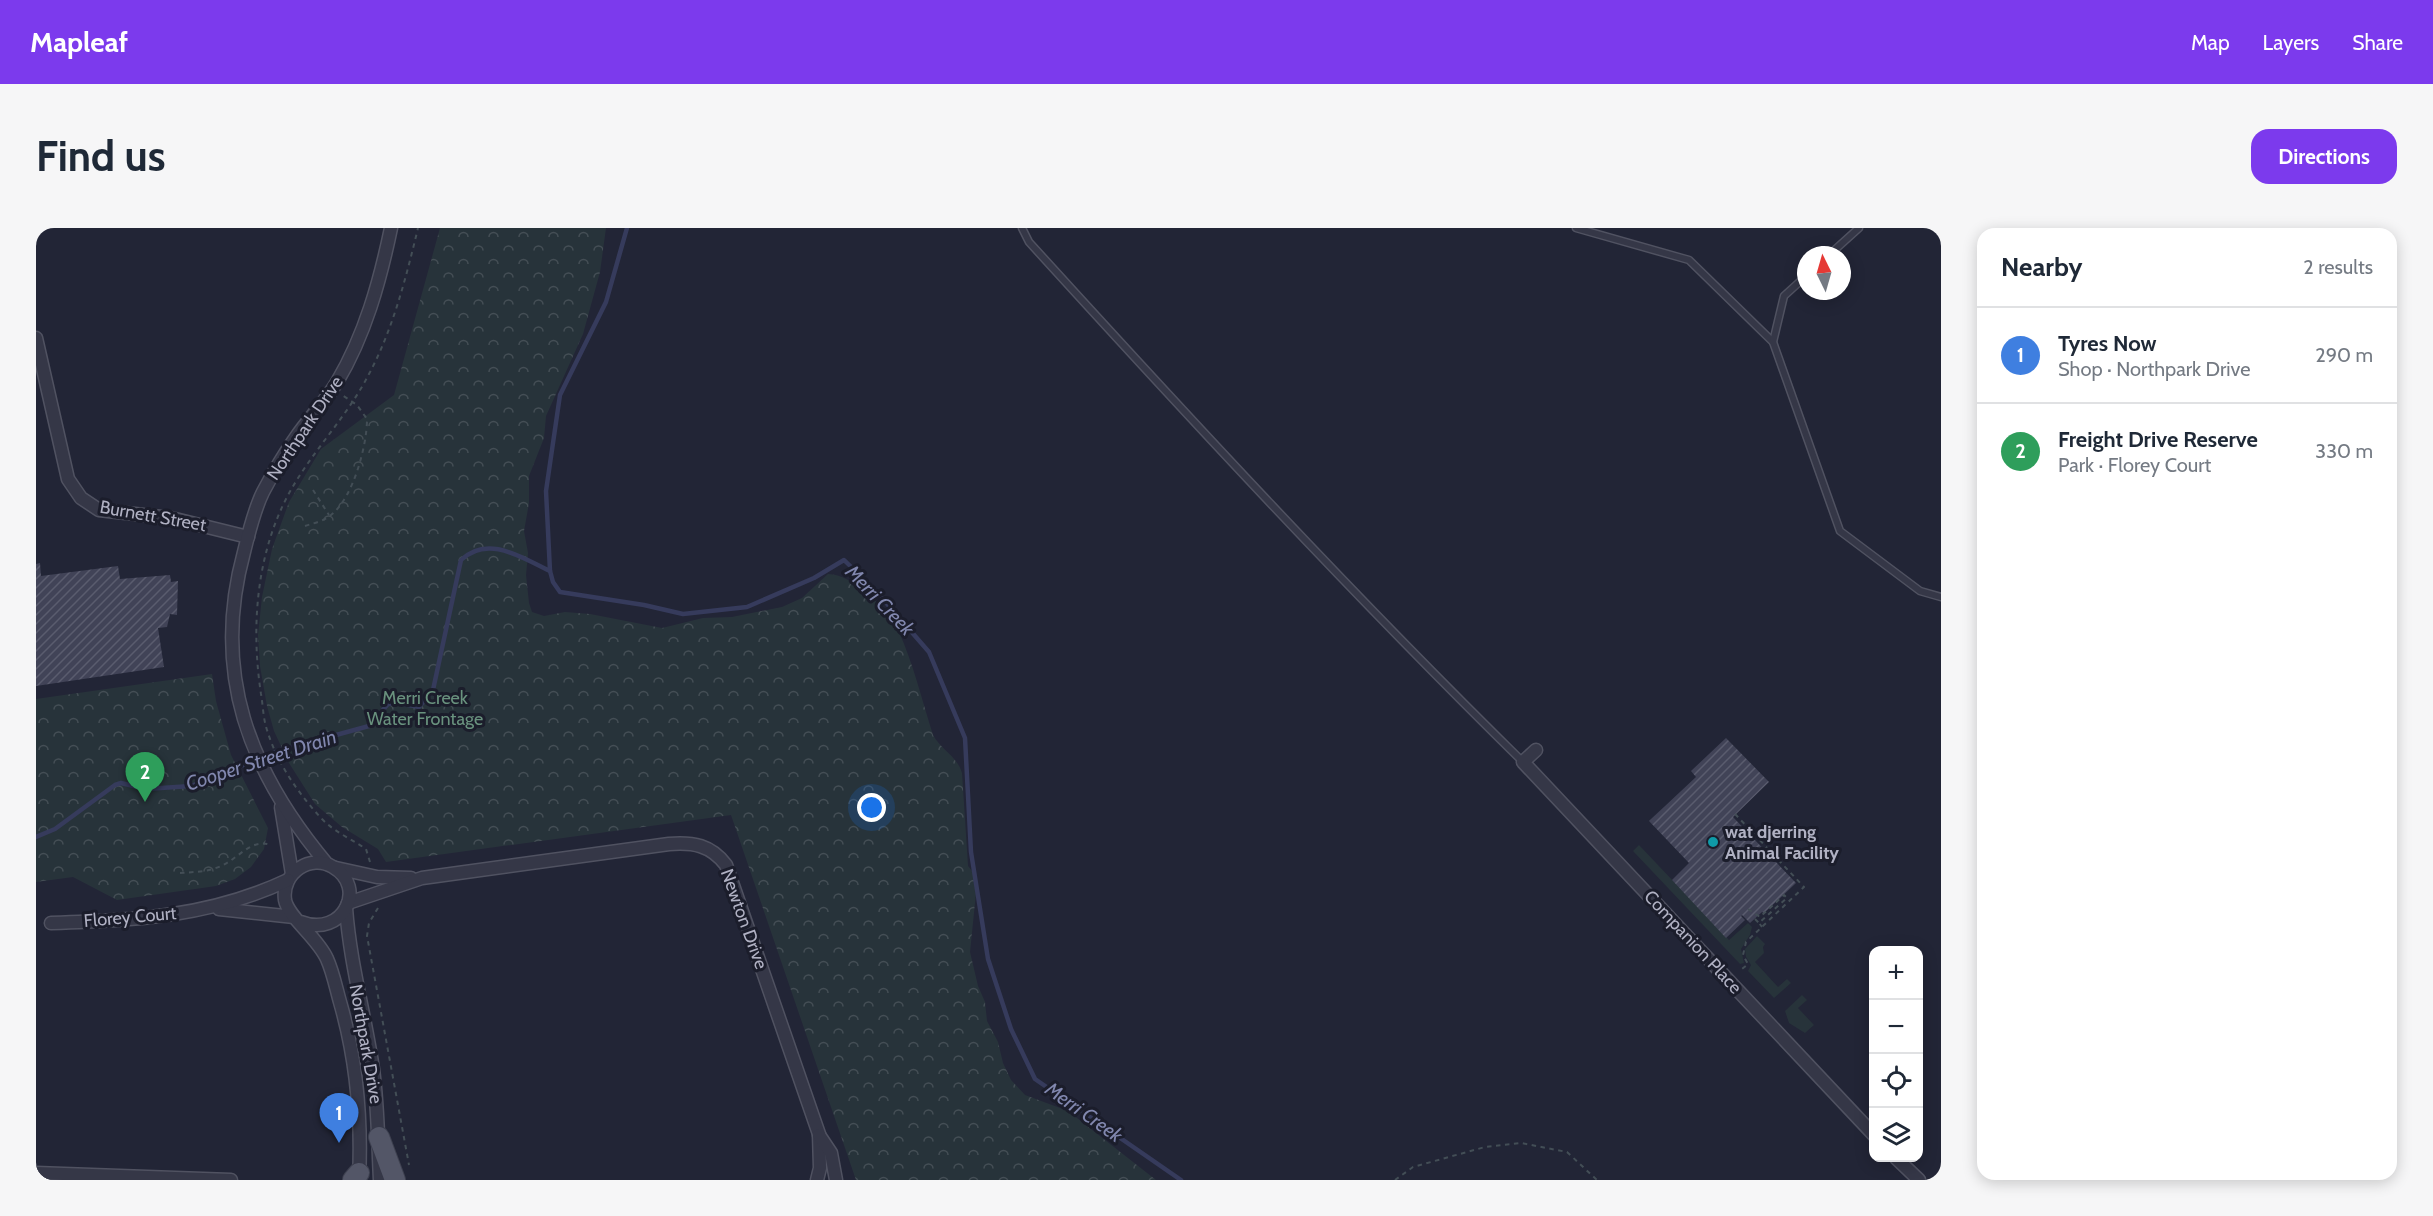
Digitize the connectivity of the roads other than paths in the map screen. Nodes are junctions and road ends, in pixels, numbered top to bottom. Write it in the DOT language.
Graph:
graph roads {
  1 [pos="390,228"];
  2 [pos="1022,228"];
  3 [pos="1576,228"];
  4 [pos="1859,228"];
  5 [pos="1839,246"];
  6 [pos="1797,284"];
  7 [pos="36,338"];
  8 [pos="1773,342"];
  9 [pos="248,537"];
  10 [pos="1941,597"];
  11 [pos="1536,750"];
  12 [pos="1523,762"];
  13 [pos="280,802"];
  14 [pos="331,866"];
  15 [pos="290,877"];
  16 [pos="422,878"];
  17 [pos="347,906"];
  18 [pos="208,909"];
  19 [pos="297,920"];
  20 [pos="51,923"];
  21 [pos="1869,1130"];
  22 [pos="819,1134"];
  23 [pos="379,1137"];
  24 [pos="1900,1162"];
  25 [pos="36,1173"];
  26 [pos="402,1175"];
  27 [pos="357,1178"];
  28 [pos="231,1180"];
  29 [pos="380,1180"];
  30 [pos="817,1180"];
  31 [pos="836,1180"];
  32 [pos="1918,1180"];
  1 -- 9 [label="street, Northpark Drive"];
  2 -- 12 [label="lane"];
  3 -- 8 [label="lane"];
  4 -- 5 [label="lane"];
  6 -- 8 [label="lane"];
  7 -- 9 [label="street, Burnett Street"];
  8 -- 10 [label="lane"];
  9 -- 13 [label="street, Northpark Drive"];
  11 -- 12 [label="street"];
  12 -- 21 [label="street, Companion Place"];
  13 -- 14 [label="street, Northpark Drive"];
  13 -- 15 [label="street, Northpark Drive"];
  14 -- 15 [label="street"];
  14 -- 16 [label="street, Newton Drive"];
  14 -- 17 [label="street"];
  15 -- 18 [label="street, Florey Court"];
  15 -- 19 [label="street"];
  16 -- 17 [label="street, Newton Drive"];
  16 -- 22 [label="street, Newton Drive"];
  17 -- 19 [label="street"];
  17 -- 23 [label="street, Northpark Drive"];
  18 -- 19 [label="street, Florey Court"];
  18 -- 20 [label="street, Florey Court"];
  19 -- 27 [label="street, Northpark Drive"];
  22 -- 30 [label="street, Newton Drive"];
  22 -- 31 [label="street, Newton Drive"];
  23 -- 26 [label="main road"];
  23 -- 29 [label="street, Northpark Drive"];
  24 -- 32 [label="street"];
  25 -- 28 [label="street"];
}
